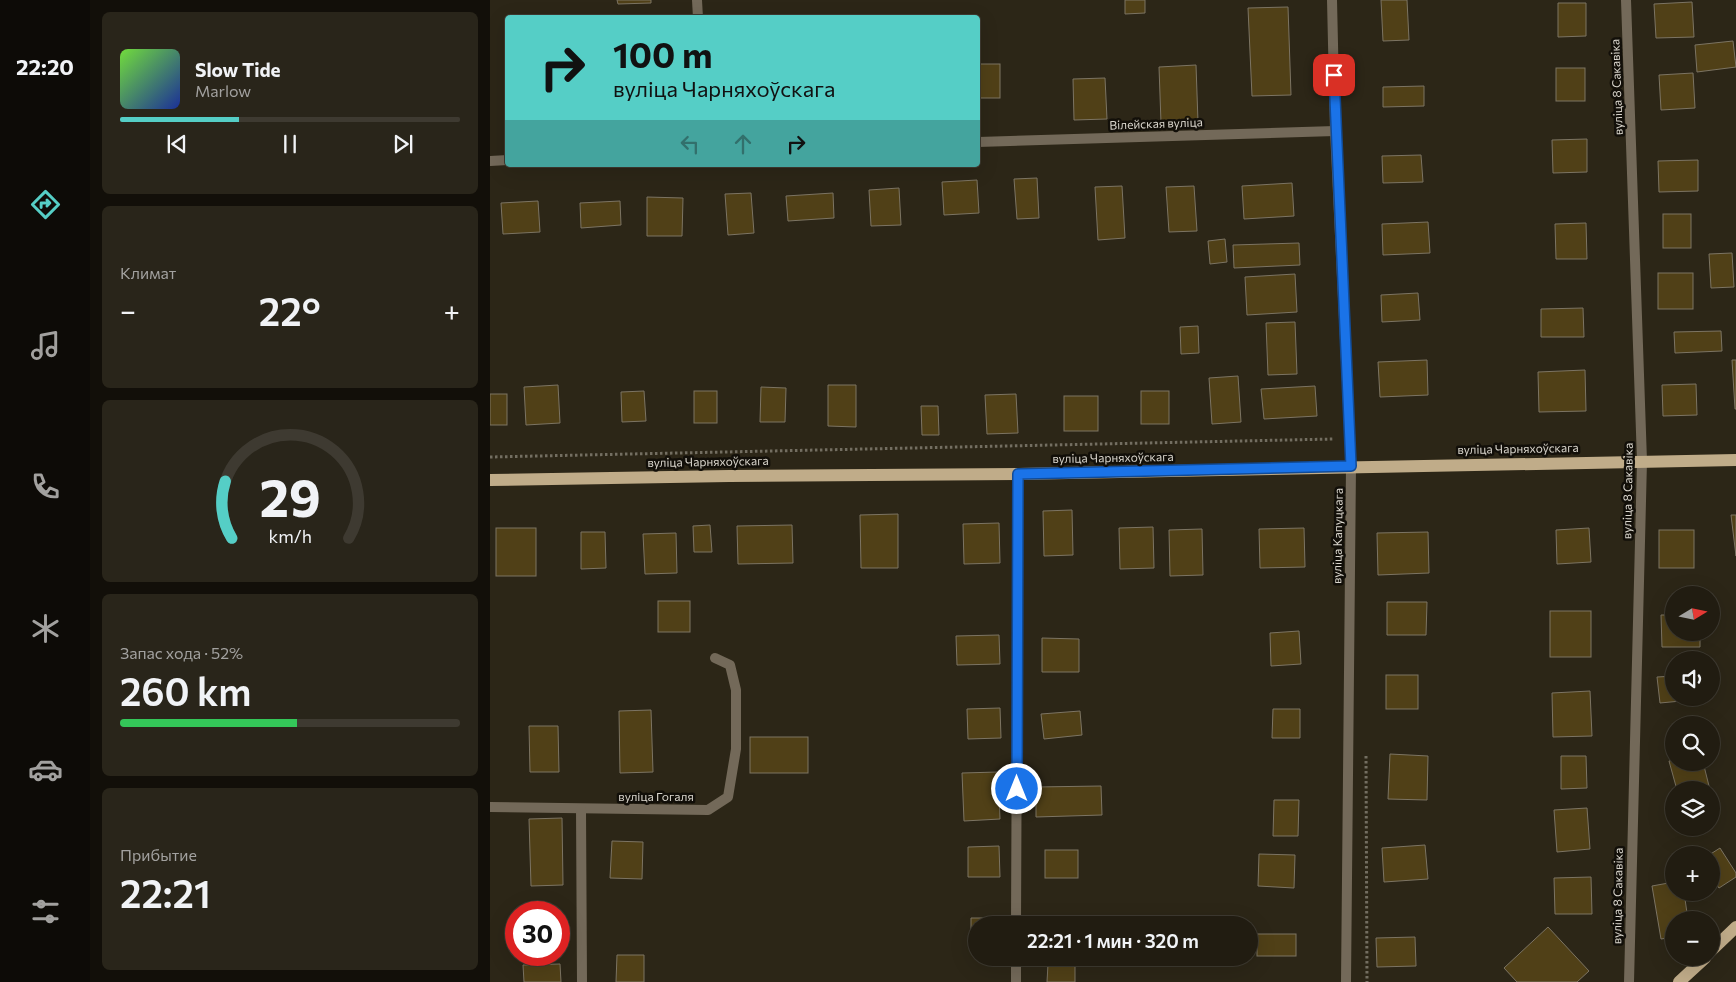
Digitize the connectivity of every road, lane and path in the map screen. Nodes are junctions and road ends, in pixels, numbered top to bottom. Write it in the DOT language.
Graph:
graph roads {
  1 [pos="697,0"];
  2 [pos="1332,0"];
  3 [pos="1626,0"];
  4 [pos="698,15"];
  5 [pos="1335,131"];
  6 [pos="980,142"];
  7 [pos="505,160"];
  8 [pos="490,161"];
  9 [pos="1350,438"];
  10 [pos="490,457"];
  11 [pos="1736,460"];
  12 [pos="1642,461"];
  13 [pos="1351,466"];
  14 [pos="1018,474"];
  15 [pos="490,480"];
  16 [pos="715,658"];
  17 [pos="1366,754"];
  18 [pos="490,807"];
  19 [pos="581,809"];
  20 [pos="1016,916"];
  21 [pos="1736,927"];
  22 [pos="1720,942"];
  23 [pos="1016,966"];
  24 [pos="1696,966"];
  25 [pos="582,982"];
  26 [pos="1016,982"];
  27 [pos="1346,982"];
  28 [pos="1367,982"];
  29 [pos="1629,982"];
  30 [pos="1680,982"];
  1 -- 4 [label="street"];
  2 -- 5 [label="street, вуліца Капуцкага"];
  3 -- 12 [label="street, вуліца 8 Сакавіка"];
  5 -- 6 [label="street, Вілейская вуліца"];
  5 -- 9 [label="street, вуліца Капуцкага"];
  7 -- 8 [label="street"];
  9 -- 10 [label="path"];
  9 -- 13 [label="street, вуліца Капуцкага"];
  11 -- 12 [label="main road, вуліца Чарняхоўскага"];
  12 -- 13 [label="main road, вуліца Чарняхоўскага"];
  12 -- 29 [label="street, вуліца 8 Сакавіка"];
  13 -- 14 [label="main road, вуліца Чарняхоўскага"];
  13 -- 27 [label="street, вуліца Капуцкага"];
  14 -- 15 [label="main road, вуліца Чарняхоўскага"];
  14 -- 20 [label="street"];
  16 -- 19 [label="street, вуліца Гогаля"];
  17 -- 28 [label="path"];
  18 -- 19 [label="street, вуліца Гогаля"];
  19 -- 25 [label="street"];
  21 -- 22 [label="main road"];
  23 -- 26 [label="street"];
  24 -- 30 [label="main road"];
}
